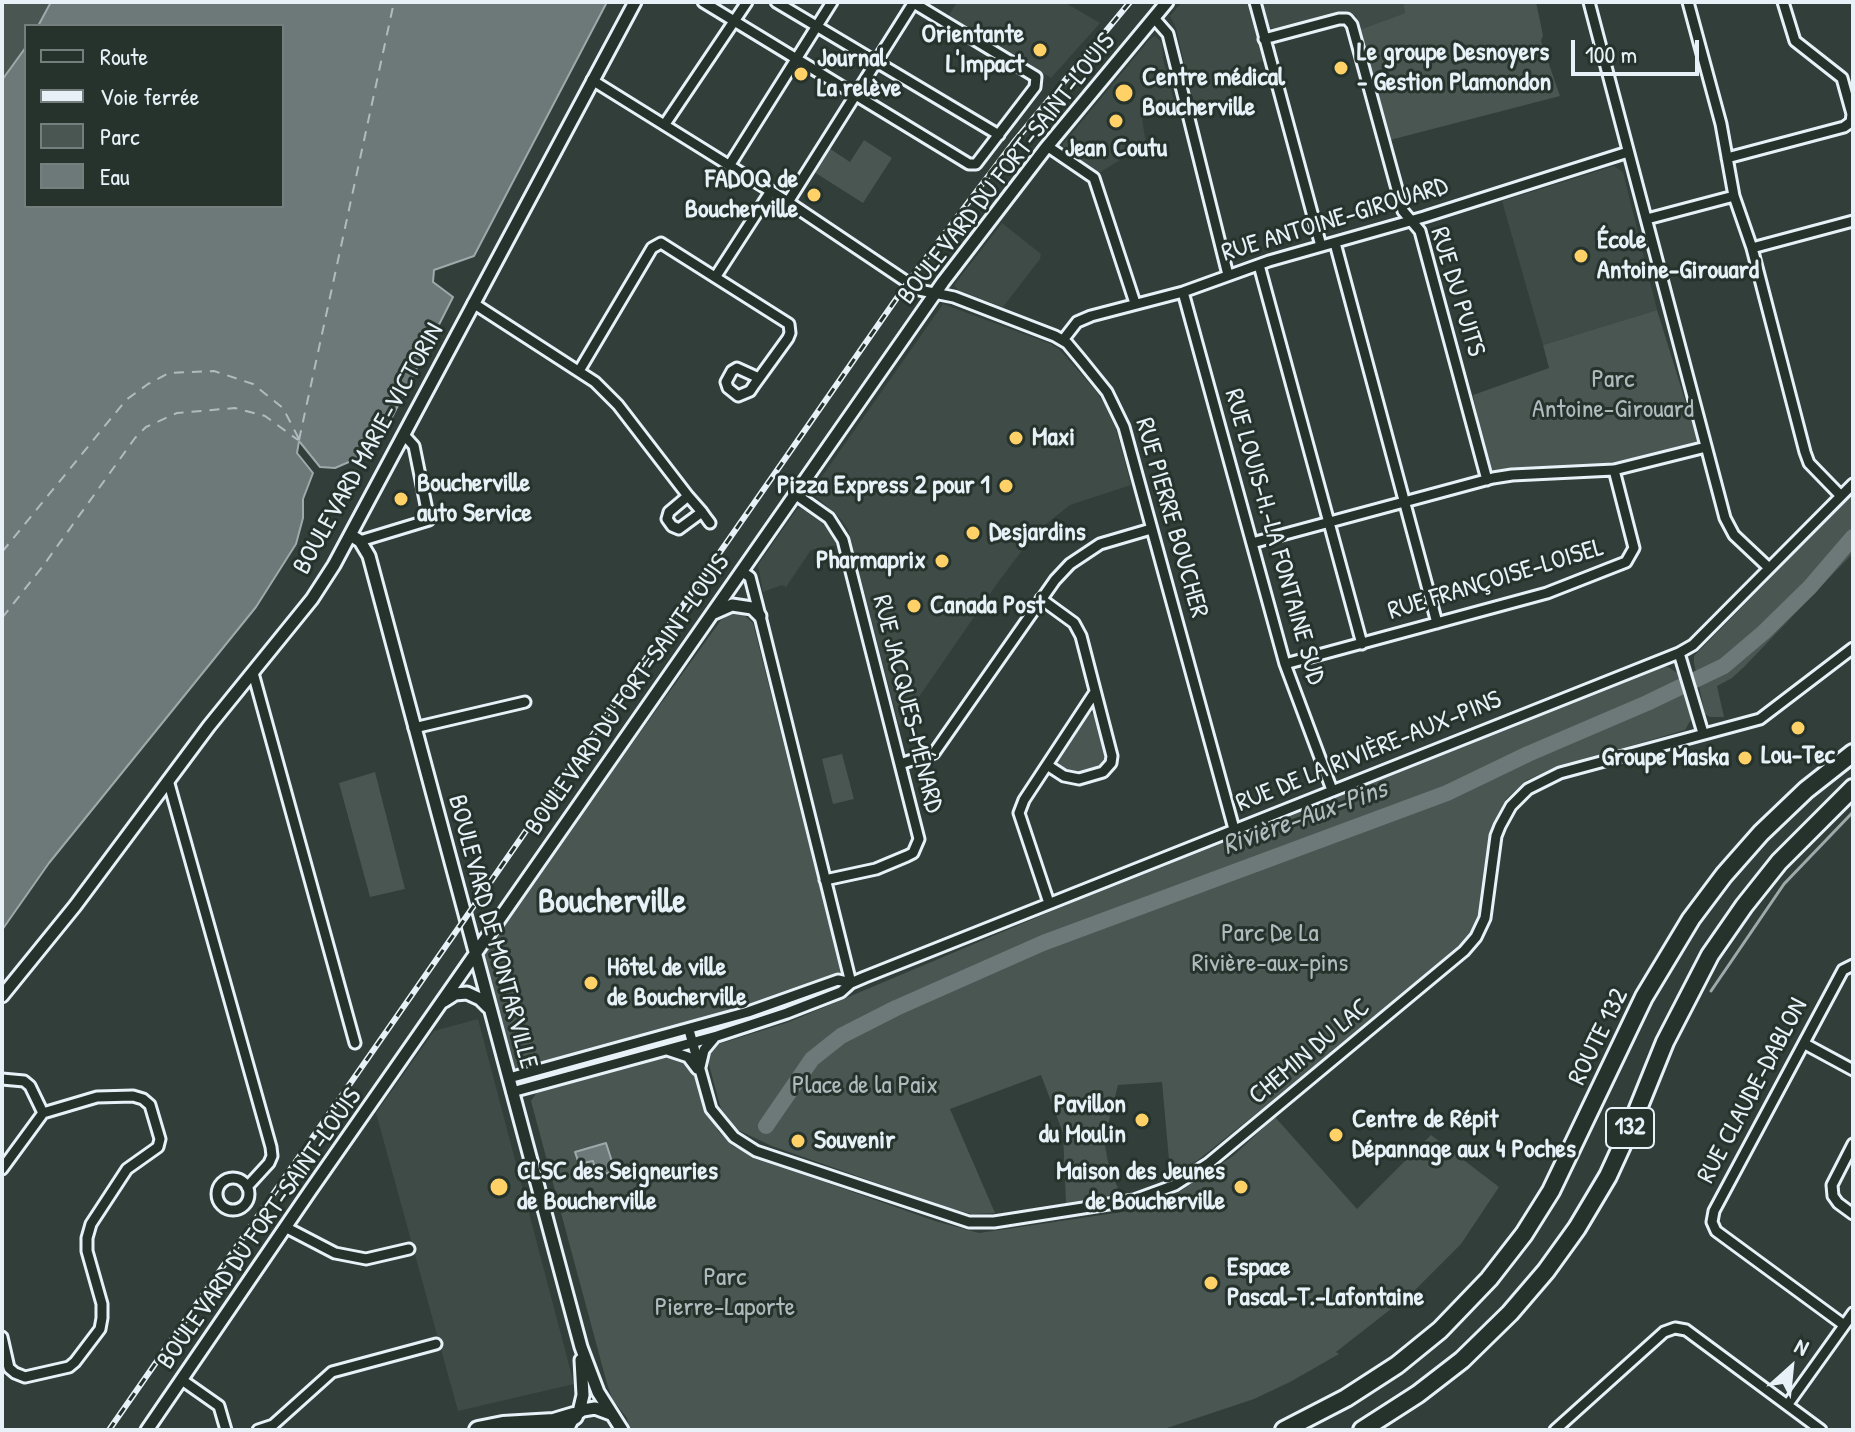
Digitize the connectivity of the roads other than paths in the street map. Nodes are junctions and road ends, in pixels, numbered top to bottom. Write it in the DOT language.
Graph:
graph roads {
  1 [pos="635,2"];
  2 [pos="703,2"];
  3 [pos="747,2"];
  4 [pos="776,2"];
  5 [pos="832,2"];
  6 [pos="913,2"];
  7 [pos="1167,2"];
  8 [pos="1255,2"];
  9 [pos="1589,2"];
  10 [pos="1688,2"];
  11 [pos="1783,2"];
  12 [pos="1154,18"];
  13 [pos="734,21"];
  14 [pos="817,26"];
  15 [pos="1264,39"];
  16 [pos="796,59"];
  17 [pos="876,62"];
  18 [pos="592,80"];
  19 [pos="856,94"];
  20 [pos="1851,122"];
  21 [pos="665,124"];
  22 [pos="999,135"];
  23 [pos="1047,146"];
  24 [pos="1628,152"];
  25 [pos="1727,158"];
  26 [pos="729,166"];
  27 [pos="771,191"];
  28 [pos="1734,196"];
  29 [pos="788,202"];
  30 [pos="1647,219"];
  31 [pos="1411,220"];
  32 [pos="1853,221"];
  33 [pos="1335,243"];
  34 [pos="1321,246"];
  35 [pos="1752,248"];
  36 [pos="1259,265"];
  37 [pos="1228,275"];
  38 [pos="716,276"];
  39 [pos="1183,292"];
  40 [pos="936,293"];
  41 [pos="473,303"];
  42 [pos="1135,303"];
  43 [pos="1063,340"];
  44 [pos="579,371"];
  45 [pos="759,378"];
  46 [pos="404,435"];
  47 [pos="1706,447"];
  48 [pos="1614,470"];
  49 [pos="1487,480"];
  50 [pos="1853,484"];
  51 [pos="795,494"];
  52 [pos="688,496"];
  53 [pos="1841,496"];
  54 [pos="1404,502"];
  55 [pos="702,512"];
  56 [pos="710,523"];
  57 [pos="1329,523"];
  58 [pos="1151,529"];
  59 [pos="356,538"];
  60 [pos="1252,543"];
  61 [pos="1769,568"];
  62 [pos="741,571"];
  63 [pos="1041,599"];
  64 [pos="710,616"];
  65 [pos="760,616"];
  66 [pos="1437,623"];
  67 [pos="1362,644"];
  68 [pos="1853,648"];
  69 [pos="1679,653"];
  70 [pos="1285,664"];
  71 [pos="253,673"];
  72 [pos="1095,692"];
  73 [pos="525,702"];
  74 [pos="414,728"];
  75 [pos="1703,733"];
  76 [pos="1853,753"];
  77 [pos="900,764"];
  78 [pos="1047,765"];
  79 [pos="168,780"];
  80 [pos="1853,788"];
  81 [pos="1332,790"];
  82 [pos="1234,829"];
  83 [pos="825,880"];
  84 [pos="1049,903"];
  85 [pos="475,954"];
  86 [pos="1853,965"];
  87 [pos="851,983"];
  88 [pos="2,996"];
  89 [pos="441,1003"];
  90 [pos="491,1010"];
  91 [pos="689,1030"];
  92 [pos="717,1036"];
  93 [pos="692,1042"];
  94 [pos="355,1043"];
  95 [pos="1805,1044"];
  96 [pos="660,1051"];
  97 [pos="1853,1070"];
  98 [pos="701,1074"];
  99 [pos="509,1078"];
  100 [pos="2,1079"];
  101 [pos="512,1092"];
  102 [pos="43,1113"];
  103 [pos="1853,1144"];
  104 [pos="2,1169"];
  105 [pos="247,1187"];
  106 [pos="1853,1214"];
  107 [pos="287,1228"];
  108 [pos="409,1249"];
  109 [pos="1853,1313"];
  110 [pos="1844,1325"];
  111 [pos="2,1337"];
  112 [pos="436,1344"];
  113 [pos="581,1347"];
  114 [pos="182,1380"];
  115 [pos="1788,1404"];
  116 [pos="615,1417"];
  117 [pos="573,1420"];
  118 [pos="147,1430"];
  119 [pos="226,1430"];
  120 [pos="258,1430"];
  121 [pos="478,1430"];
  122 [pos="622,1430"];
  123 [pos="1284,1430"];
  124 [pos="1362,1430"];
  125 [pos="1555,1430"];
  126 [pos="1821,1430"];
  1 -- 18 [label="street, BOULEVARD MARIE-VICTORIN"];
  2 -- 13 [label="street"];
  3 -- 13 [label="street"];
  4 -- 14 [label="street"];
  5 -- 14 [label="street"];
  6 -- 17 [label="street"];
  6 -- 22 [label="street"];
  7 -- 12 [label="street, BOULEVARD DU FORT-SAINT-LOUIS"];
  8 -- 15 [label="street"];
  9 -- 24 [label="street"];
  10 -- 25 [label="street"];
  11 -- 20 [label="street"];
  12 -- 23 [label="street, BOULEVARD DU FORT-SAINT-LOUIS"];
  12 -- 37 [label="street"];
  13 -- 16 [label="street"];
  13 -- 21 [label="street"];
  14 -- 16 [label="street"];
  14 -- 17 [label="street"];
  15 -- 31 [label="street, RUE DU PUITS"];
  15 -- 34 [label="street"];
  16 -- 19 [label="street"];
  16 -- 26 [label="street"];
  17 -- 19 [label="street"];
  17 -- 22 [label="street"];
  18 -- 21 [label="street, RUE PIERRE BOUCHER"];
  18 -- 41 [label="street, BOULEVARD MARIE-VICTORIN"];
  19 -- 22 [label="street"];
  19 -- 29 [label="street"];
  20 -- 25 [label="street"];
  21 -- 26 [label="street, RUE PIERRE BOUCHER"];
  23 -- 40 [label="street, BOULEVARD DU FORT-SAINT-LOUIS"];
  23 -- 42 [label="street"];
  24 -- 30 [label="street"];
  24 -- 31 [label="street, RUE ANTOINE-GIROUARD"];
  25 -- 28 [label="street"];
  26 -- 27 [label="street, RUE PIERRE BOUCHER"];
  27 -- 29 [label="street, RUE PIERRE BOUCHER"];
  27 -- 38 [label="street"];
  28 -- 30 [label="street"];
  28 -- 35 [label="street"];
  29 -- 40 [label="street, RUE PIERRE BOUCHER"];
  30 -- 47 [label="street"];
  31 -- 33 [label="street, RUE ANTOINE-GIROUARD"];
  31 -- 49 [label="street, RUE DU PUITS"];
  32 -- 35 [label="street"];
  33 -- 34 [label="street, RUE ANTOINE-GIROUARD"];
  33 -- 54 [label="street"];
  34 -- 36 [label="street, RUE ANTOINE-GIROUARD"];
  35 -- 53 [label="street"];
  36 -- 37 [label="street, RUE ANTOINE-GIROUARD"];
  36 -- 57 [label="street"];
  37 -- 39 [label="street, RUE ANTOINE-GIROUARD"];
  38 -- 44 [label="street"];
  38 -- 45 [label="street"];
  39 -- 42 [label="street, RUE ANTOINE-GIROUARD"];
  39 -- 60 [label="street, RUE LOUIS-H.-LA FONTAINE SUD"];
  40 -- 43 [label="street, RUE PIERRE BOUCHER"];
  40 -- 51 [label="street, BOULEVARD DU FORT-SAINT-LOUIS"];
  41 -- 44 [label="street"];
  41 -- 46 [label="street, BOULEVARD MARIE-VICTORIN"];
  42 -- 43 [label="street, RUE ANTOINE-GIROUARD"];
  43 -- 58 [label="street, RUE PIERRE BOUCHER"];
  44 -- 52 [label="street"];
  46 -- 59 [label="street, BOULEVARD MARIE-VICTORIN"];
  46 -- 59 [label="street"];
  47 -- 48 [label="street"];
  47 -- 61 [label="street"];
  48 -- 49 [label="street"];
  48 -- 66 [label="street, RUE FRANÇOISE-LOISEL"];
  49 -- 54 [label="street"];
  50 -- 53 [label="street, RUE DE LA RIVIÈRE-AUX-PINS"];
  51 -- 62 [label="street, BOULEVARD DU FORT-SAINT-LOUIS"];
  51 -- 77 [label="street, RUE JACQUES-MÉNARD"];
  52 -- 55 [label="street"];
  52 -- 55 [label="street"];
  53 -- 61 [label="street, RUE DE LA RIVIÈRE-AUX-PINS"];
  54 -- 57 [label="street"];
  54 -- 66 [label="street"];
  55 -- 56 [label="street"];
  57 -- 60 [label="street"];
  57 -- 67 [label="street"];
  58 -- 63 [label="street"];
  58 -- 82 [label="street, RUE PIERRE BOUCHER"];
  59 -- 71 [label="street, BOULEVARD MARIE-VICTORIN"];
  59 -- 74 [label="street, BOULEVARD DE MONTARVILLE"];
  60 -- 70 [label="street, RUE LOUIS-H.-LA FONTAINE SUD"];
  61 -- 69 [label="street, RUE DE LA RIVIÈRE-AUX-PINS"];
  62 -- 64 [label="street, BOULEVARD DU FORT-SAINT-LOUIS"];
  62 -- 65 [label="street"];
  63 -- 72 [label="street"];
  63 -- 77 [label="street"];
  64 -- 65 [label="street"];
  64 -- 85 [label="street, BOULEVARD DU FORT-SAINT-LOUIS"];
  65 -- 83 [label="street"];
  66 -- 67 [label="street, RUE FRANÇOISE-LOISEL"];
  67 -- 70 [label="street, RUE FRANÇOISE-LOISEL"];
  68 -- 75 [label="street, CHEMIN DU LAC"];
  69 -- 75 [label="street"];
  69 -- 81 [label="street, RUE DE LA RIVIÈRE-AUX-PINS"];
  70 -- 81 [label="street, RUE LOUIS-H.-LA FONTAINE SUD"];
  71 -- 79 [label="street, BOULEVARD MARIE-VICTORIN"];
  71 -- 94 [label="street"];
  72 -- 78 [label="street"];
  72 -- 78 [label="street"];
  73 -- 74 [label="street"];
  74 -- 85 [label="street, BOULEVARD DE MONTARVILLE"];
  75 -- 98 [label="street, CHEMIN DU LAC"];
  76 -- 123 [label="highway, ROUTE 132 / 132"];
  77 -- 83 [label="street, RUE JACQUES-MÉNARD"];
  78 -- 84 [label="street"];
  79 -- 88 [label="street, BOULEVARD MARIE-VICTORIN"];
  79 -- 105 [label="street"];
  80 -- 124 [label="highway, 132"];
  81 -- 82 [label="street, RUE DE LA RIVIÈRE-AUX-PINS"];
  82 -- 84 [label="street, RUE DE LA RIVIÈRE-AUX-PINS"];
  83 -- 87 [label="street"];
  84 -- 87 [label="street, RUE DE LA RIVIÈRE-AUX-PINS"];
  85 -- 89 [label="street, BOULEVARD DU FORT-SAINT-LOUIS"];
  85 -- 90 [label="street, BOULEVARD DE MONTARVILLE"];
  86 -- 95 [label="street, RUE CLAUDE-DABLON"];
  87 -- 91 [label="street, RUE DE LA RIVIÈRE-AUX-PINS"];
  87 -- 92 [label="street, RUE DE LA RIVIÈRE-AUX-PINS"];
  89 -- 90 [label="street"];
  89 -- 107 [label="street, BOULEVARD DU FORT-SAINT-LOUIS"];
  90 -- 99 [label="street, BOULEVARD DE MONTARVILLE"];
  91 -- 93 [label="street, CHEMIN DU LAC"];
  91 -- 99 [label="street, RUE DE LA RIVIÈRE-AUX-PINS"];
  92 -- 93 [label="street, RUE DE LA RIVIÈRE-AUX-PINS"];
  92 -- 98 [label="street"];
  93 -- 96 [label="street, RUE DE LA RIVIÈRE-AUX-PINS"];
  93 -- 98 [label="street, CHEMIN DU LAC"];
  95 -- 97 [label="street"];
  95 -- 110 [label="street, RUE CLAUDE-DABLON"];
  96 -- 98 [label="street"];
  96 -- 101 [label="street, RUE DE LA RIVIÈRE-AUX-PINS"];
  99 -- 101 [label="street, BOULEVARD DE MONTARVILLE"];
  100 -- 102 [label="street"];
  101 -- 113 [label="street, BOULEVARD DE MONTARVILLE"];
  102 -- 104 [label="street"];
  102 -- 111 [label="street"];
  103 -- 106 [label="street"];
  107 -- 108 [label="street"];
  107 -- 114 [label="street, BOULEVARD DU FORT-SAINT-LOUIS"];
  109 -- 110 [label="street"];
  110 -- 115 [label="street"];
  112 -- 120 [label="street"];
  113 -- 116 [label="street, BOULEVARD DE MONTARVILLE"];
  113 -- 117 [label="street, BOULEVARD DE MONTARVILLE"];
  114 -- 118 [label="street, BOULEVARD DU FORT-SAINT-LOUIS"];
  114 -- 119 [label="street"];
  115 -- 125 [label="street"];
  115 -- 126 [label="street"];
  116 -- 117 [label="street"];
  116 -- 122 [label="street, BOULEVARD DE MONTARVILLE"];
  117 -- 121 [label="highway"];
}
